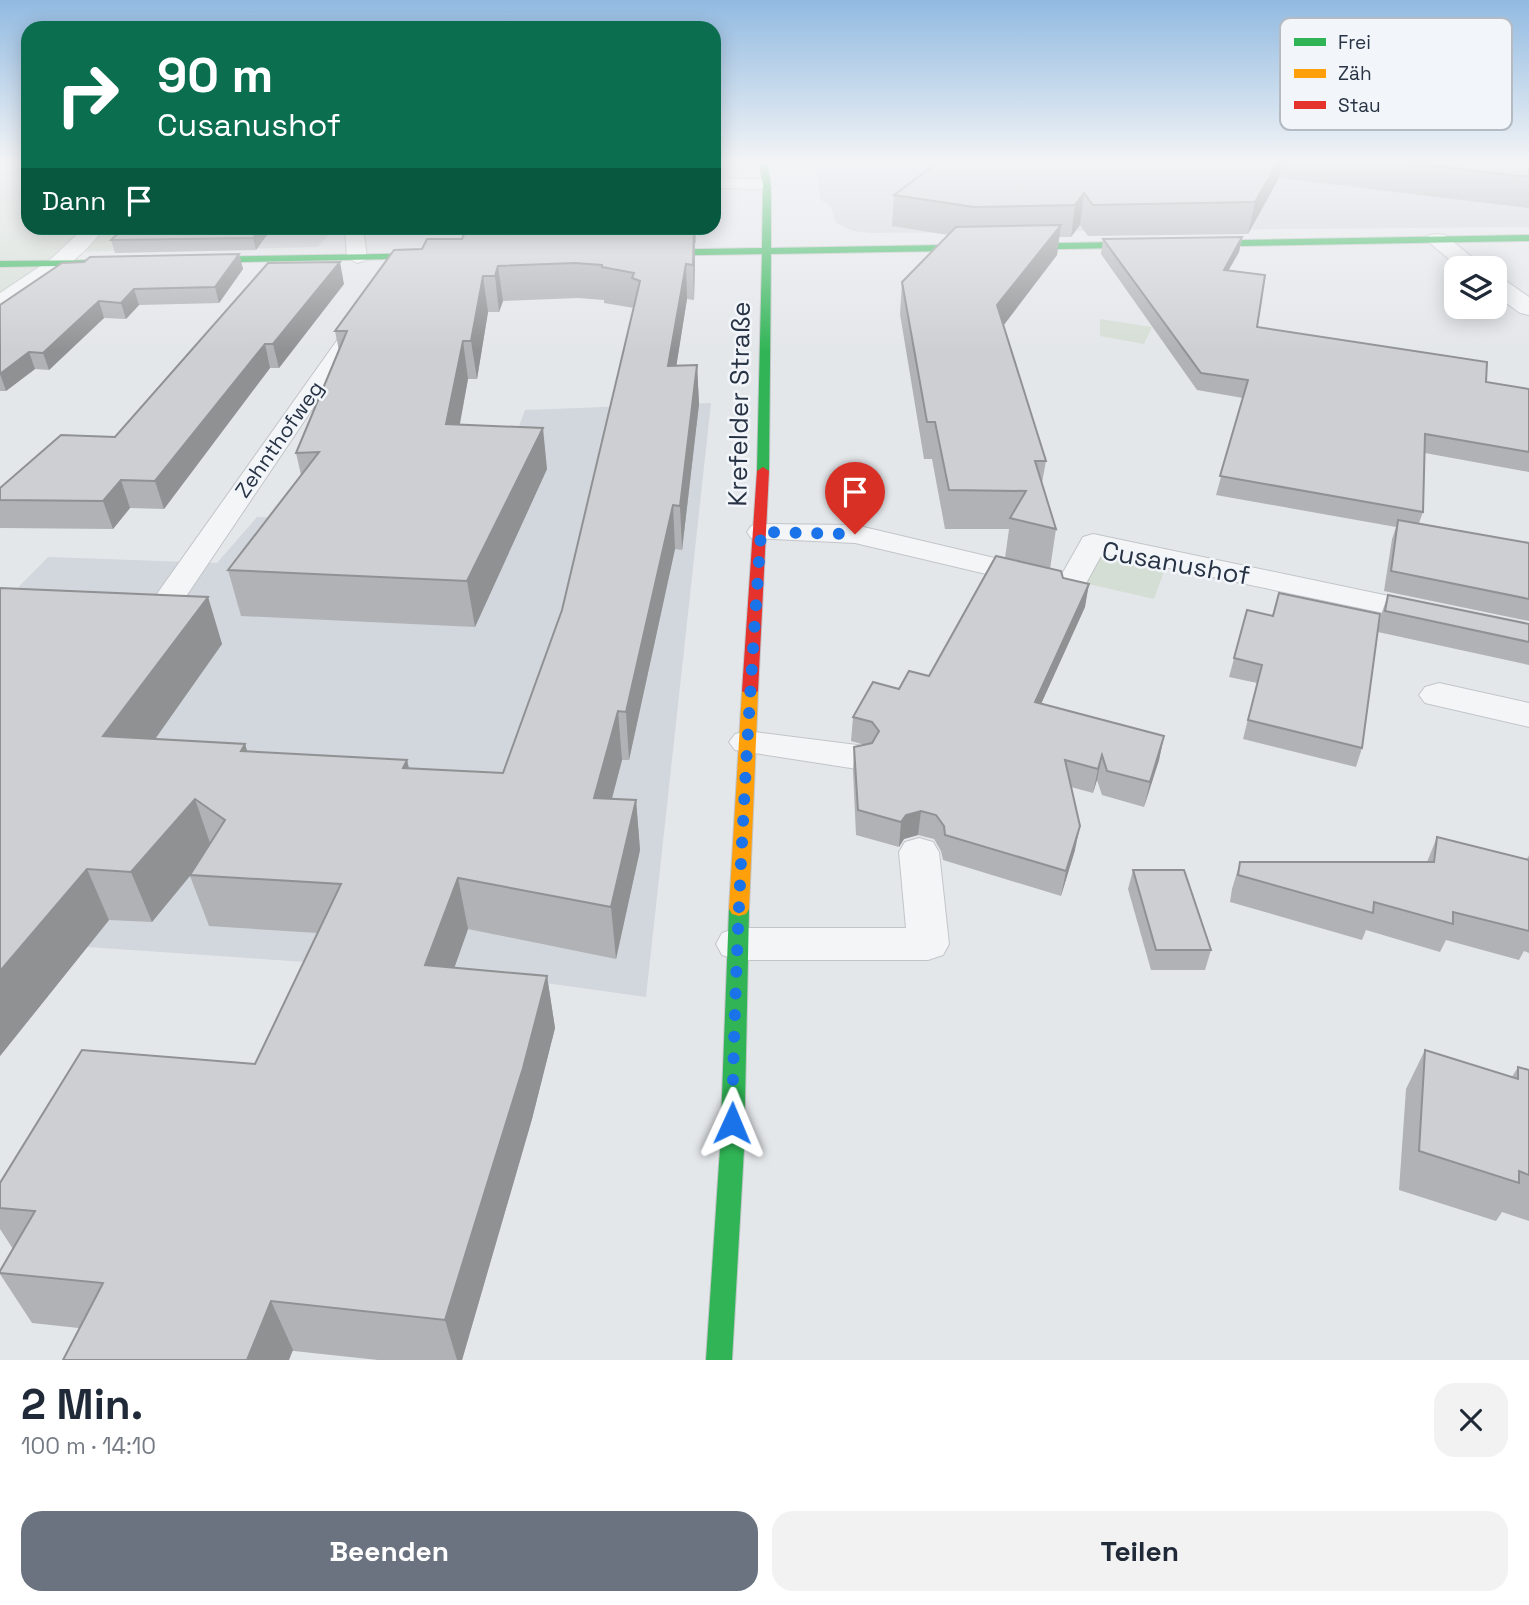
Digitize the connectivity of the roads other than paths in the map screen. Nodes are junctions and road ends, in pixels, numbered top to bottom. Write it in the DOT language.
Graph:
graph roads {
  1 [pos="766,225"];
  2 [pos="89,235"];
  3 [pos="355,235"];
  4 [pos="1529,238"];
  5 [pos="1437,240"];
  6 [pos="765,251"];
  7 [pos="624,253"];
  8 [pos="464,255"];
  9 [pos="405,256"];
  10 [pos="1458,256"];
  11 [pos="357,257"];
  12 [pos="166,261"];
  13 [pos="126,262"];
  14 [pos="58,263"];
  15 [pos="0,264"];
  16 [pos="390,279"];
  17 [pos="1507,292"];
  18 [pos="0,302"];
  19 [pos="374,302"];
  20 [pos="1529,308"];
  21 [pos="761,532"];
  22 [pos="1449,617"];
  23 [pos="153,622"];
  24 [pos="1439,695"];
  25 [pos="1529,715"];
  26 [pos="747,742"];
  27 [pos="857,757"];
  28 [pos="919,852"];
  29 [pos="737,944"];
  30 [pos="719,1360"];
  1 -- 6 [label="main road, Krefelder Straße"];
  2 -- 14 [label="lane"];
  3 -- 11 [label="lane"];
  4 -- 5 [label="main road"];
  5 -- 6 [label="main road"];
  5 -- 10 [label="street"];
  6 -- 7 [label="main road"];
  6 -- 21 [label="main road, Krefelder Straße"];
  8 -- 9 [label="main road"];
  9 -- 11 [label="main road"];
  9 -- 16 [label="lane"];
  11 -- 12 [label="main road"];
  13 -- 14 [label="main road"];
  14 -- 15 [label="main road"];
  14 -- 18 [label="lane"];
  17 -- 20 [label="street"];
  19 -- 23 [label="lane, Zehnthofweg"];
  21 -- 22 [label="lane, Cusanushof"];
  21 -- 26 [label="main road, Krefelder Straße"];
  24 -- 25 [label="street"];
  26 -- 27 [label="lane"];
  26 -- 29 [label="main road, Krefelder Straße"];
  28 -- 29 [label="lane"];
  29 -- 30 [label="main road, Krefelder Straße"];
}
